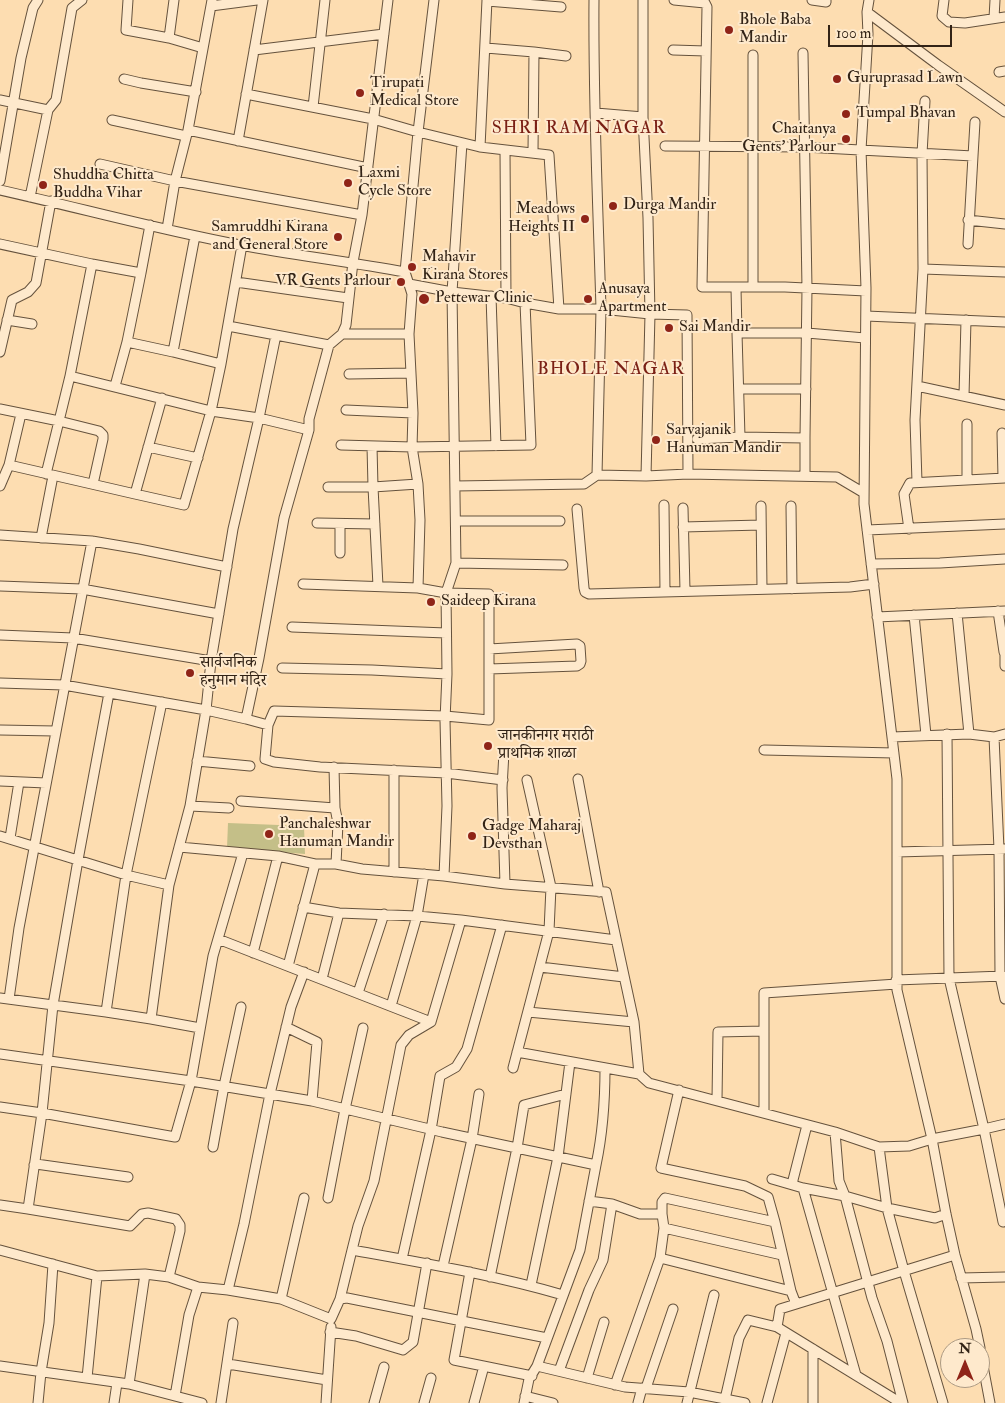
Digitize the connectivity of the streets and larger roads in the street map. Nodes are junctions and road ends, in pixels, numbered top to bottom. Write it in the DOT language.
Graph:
graph roads {
  1 [pos="38,0"];
  2 [pos="82,0"];
  3 [pos="128,0"];
  4 [pos="174,0"];
  5 [pos="257,0"];
  6 [pos="264,0"];
  7 [pos="325,0"];
  8 [pos="388,0"];
  9 [pos="434,0"];
  10 [pos="487,0"];
  11 [pos="594,0"];
  12 [pos="643,0"];
  13 [pos="674,0"];
  14 [pos="812,0"];
  15 [pos="826,0"];
  16 [pos="869,0"];
  17 [pos="944,0"];
  18 [pos="995,0"];
  19 [pos="212,3"];
  20 [pos="561,7"];
  21 [pos="867,12"];
  22 [pos="1005,17"];
  23 [pos="994,18"];
  24 [pos="384,34"];
  25 [pos="169,38"];
  26 [pos="320,42"];
  27 [pos="203,48"];
  28 [pos="486,48"];
  29 [pos="254,50"];
  30 [pos="673,50"];
  31 [pos="706,51"];
  32 [pos="534,52"];
  33 [pos="803,53"];
  34 [pos="753,55"];
  35 [pos="566,56"];
  36 [pos="124,79"];
  37 [pos="196,92"];
  38 [pos="246,94"];
  39 [pos="0,100"];
  40 [pos="925,101"];
  41 [pos="14,104"];
  42 [pos="313,108"];
  43 [pos="48,110"];
  44 [pos="1005,112"];
  45 [pos="596,113"];
  46 [pos="643,118"];
  47 [pos="374,119"];
  48 [pos="112,120"];
  49 [pos="975,122"];
  50 [pos="418,132"];
  51 [pos="187,133"];
  52 [pos="238,141"];
  53 [pos="462,143"];
  54 [pos="665,146"];
  55 [pos="480,147"];
  56 [pos="705,147"];
  57 [pos="752,147"];
  58 [pos="804,147"];
  59 [pos="505,150"];
  60 [pos="861,150"];
  61 [pos="533,152"];
  62 [pos="922,154"];
  63 [pos="973,156"];
  64 [pos="100,164"];
  65 [pos="368,168"];
  66 [pos="0,181"];
  67 [pos="175,181"];
  68 [pos="0,190"];
  69 [pos="30,197"];
  70 [pos="51,201"];
  71 [pos="362,215"];
  72 [pos="968,220"];
  73 [pos="1005,224"];
  74 [pos="150,225"];
  75 [pos="167,229"];
  76 [pos="195,236"];
  77 [pos="0,244"];
  78 [pos="968,244"];
  79 [pos="242,245"];
  80 [pos="41,253"];
  81 [pos="353,262"];
  82 [pos="92,264"];
  83 [pos="923,269"];
  84 [pos="405,272"];
  85 [pos="1005,272"];
  86 [pos="141,273"];
  87 [pos="236,282"];
  88 [pos="409,284"];
  89 [pos="753,287"];
  90 [pos="736,288"];
  91 [pos="808,288"];
  92 [pos="866,291"];
  93 [pos="452,292"];
  94 [pos="491,296"];
  95 [pos="348,298"];
  96 [pos="506,298"];
  97 [pos="525,304"];
  98 [pos="559,308"];
  99 [pos="601,309"];
  100 [pos="650,314"];
  101 [pos="866,316"];
  102 [pos="920,318"];
  103 [pos="7,320"];
  104 [pos="966,320"];
  105 [pos="1005,322"];
  106 [pos="32,324"];
  107 [pos="228,326"];
  108 [pos="737,333"];
  109 [pos="807,333"];
  110 [pos="342,334"];
  111 [pos="409,334"];
  112 [pos="276,335"];
  113 [pos="865,338"];
  114 [pos="127,342"];
  115 [pos="329,345"];
  116 [pos="0,352"];
  117 [pos="173,352"];
  118 [pos="221,364"];
  119 [pos="411,373"];
  120 [pos="349,374"];
  121 [pos="70,376"];
  122 [pos="116,386"];
  123 [pos="916,386"];
  124 [pos="739,389"];
  125 [pos="806,389"];
  126 [pos="964,396"];
  127 [pos="162,398"];
  128 [pos="1005,405"];
  129 [pos="0,409"];
  130 [pos="211,410"];
  131 [pos="346,410"];
  132 [pos="413,413"];
  133 [pos="21,414"];
  134 [pos="259,418"];
  135 [pos="59,421"];
  136 [pos="967,424"];
  137 [pos="309,430"];
  138 [pos="1002,433"];
  139 [pos="740,437"];
  140 [pos="805,438"];
  141 [pos="697,439"];
  142 [pos="341,445"];
  143 [pos="372,446"];
  144 [pos="454,446"];
  145 [pos="496,446"];
  146 [pos="148,447"];
  147 [pos="412,447"];
  148 [pos="198,458"];
  149 [pos="9,465"];
  150 [pos="46,474"];
  151 [pos="688,474"];
  152 [pos="597,475"];
  153 [pos="646,476"];
  154 [pos="805,476"];
  155 [pos="1004,478"];
  156 [pos="967,480"];
  157 [pos="52,481"];
  158 [pos="917,482"];
  159 [pos="93,484"];
  160 [pos="418,484"];
  161 [pos="0,486"];
  162 [pos="455,486"];
  163 [pos="328,487"];
  164 [pos="373,487"];
  165 [pos="864,493"];
  166 [pos="135,494"];
  167 [pos="664,505"];
  168 [pos="761,506"];
  169 [pos="791,506"];
  170 [pos="683,508"];
  171 [pos="577,509"];
  172 [pos="456,522"];
  173 [pos="560,522"];
  174 [pos="318,523"];
  175 [pos="340,524"];
  176 [pos="375,524"];
  177 [pos="1005,524"];
  178 [pos="761,525"];
  179 [pos="683,526"];
  180 [pos="909,528"];
  181 [pos="867,530"];
  182 [pos="0,536"];
  183 [pos="41,538"];
  184 [pos="92,541"];
  185 [pos="340,553"];
  186 [pos="1005,559"];
  187 [pos="456,563"];
  188 [pos="871,564"];
  189 [pos="563,565"];
  190 [pos="227,568"];
  191 [pos="303,584"];
  192 [pos="874,584"];
  193 [pos="0,586"];
  194 [pos="378,586"];
  195 [pos="418,588"];
  196 [pos="82,589"];
  197 [pos="762,589"];
  198 [pos="792,589"];
  199 [pos="686,591"];
  200 [pos="665,592"];
  201 [pos="446,593"];
  202 [pos="1001,611"];
  203 [pos="957,613"];
  204 [pos="219,614"];
  205 [pos="914,615"];
  206 [pos="878,616"];
  207 [pos="292,627"];
  208 [pos="446,634"];
  209 [pos="0,635"];
  210 [pos="72,638"];
  211 [pos="489,649"];
  212 [pos="1005,652"];
  213 [pos="211,661"];
  214 [pos="1005,666"];
  215 [pos="282,668"];
  216 [pos="489,669"];
  217 [pos="446,674"];
  218 [pos="0,683"];
  219 [pos="64,685"];
  220 [pos="110,693"];
  221 [pos="162,702"];
  222 [pos="206,710"];
  223 [pos="445,716"];
  224 [pos="246,719"];
  225 [pos="268,725"];
  226 [pos="0,730"];
  227 [pos="55,730"];
  228 [pos="947,734"];
  229 [pos="970,734"];
  230 [pos="1005,734"];
  231 [pos="926,736"];
  232 [pos="892,737"];
  233 [pos="994,737"];
  234 [pos="764,750"];
  235 [pos="504,752"];
  236 [pos="894,753"];
  237 [pos="197,761"];
  238 [pos="250,766"];
  239 [pos="334,767"];
  240 [pos="394,770"];
  241 [pos="446,773"];
  242 [pos="578,779"];
  243 [pos="503,780"];
  244 [pos="526,780"];
  245 [pos="0,781"];
  246 [pos="19,782"];
  247 [pos="46,783"];
  248 [pos="241,801"];
  249 [pos="190,806"];
  250 [pos="229,808"];
  251 [pos="335,808"];
  252 [pos="0,836"];
  253 [pos="10,838"];
  254 [pos="34,846"];
  255 [pos="179,847"];
  256 [pos="1002,849"];
  257 [pos="949,850"];
  258 [pos="897,852"];
  259 [pos="243,853"];
  260 [pos="278,856"];
  261 [pos="78,860"];
  262 [pos="315,864"];
  263 [pos="336,864"];
  264 [pos="394,872"];
  265 [pos="424,874"];
  266 [pos="126,875"];
  267 [pos="444,876"];
  268 [pos="505,884"];
  269 [pos="169,885"];
  270 [pos="551,888"];
  271 [pos="599,892"];
  272 [pos="303,907"];
  273 [pos="339,913"];
  274 [pos="384,914"];
  275 [pos="418,916"];
  276 [pos="461,920"];
  277 [pos="502,925"];
  278 [pos="549,931"];
  279 [pos="218,939"];
  280 [pos="616,940"];
  281 [pos="253,953"];
  282 [pos="288,966"];
  283 [pos="540,967"];
  284 [pos="304,972"];
  285 [pos="1002,976"];
  286 [pos="624,977"];
  287 [pos="949,978"];
  288 [pos="322,979"];
  289 [pos="896,982"];
  290 [pos="358,993"];
  291 [pos="5,999"];
  292 [pos="1005,999"];
  293 [pos="53,1005"];
  294 [pos="391,1006"];
  295 [pos="241,1007"];
  296 [pos="106,1012"];
  297 [pos="528,1012"];
  298 [pos="151,1019"];
  299 [pos="431,1022"];
  300 [pos="634,1022"];
  301 [pos="286,1027"];
  302 [pos="200,1028"];
  303 [pos="363,1028"];
  304 [pos="764,1031"];
  305 [pos="517,1052"];
  306 [pos="0,1054"];
  307 [pos="47,1060"];
  308 [pos="570,1062"];
  309 [pos="513,1068"];
  310 [pos="605,1068"];
  311 [pos="639,1074"];
  312 [pos="191,1081"];
  313 [pos="224,1086"];
  314 [pos="678,1090"];
  315 [pos="270,1094"];
  316 [pos="480,1094"];
  317 [pos="566,1094"];
  318 [pos="717,1100"];
  319 [pos="312,1101"];
  320 [pos="0,1107"];
  321 [pos="345,1109"];
  322 [pos="42,1113"];
  323 [pos="764,1113"];
  324 [pos="387,1119"];
  325 [pos="1005,1124"];
  326 [pos="807,1125"];
  327 [pos="984,1129"];
  328 [pos="431,1130"];
  329 [pos="835,1132"];
  330 [pos="472,1138"];
  331 [pos="932,1139"];
  332 [pos="213,1147"];
  333 [pos="879,1147"];
  334 [pos="517,1148"];
  335 [pos="558,1157"];
  336 [pos="34,1165"];
  337 [pos="596,1165"];
  338 [pos="128,1177"];
  339 [pos="772,1178"];
  340 [pos="793,1184"];
  341 [pos="803,1188"];
  342 [pos="845,1196"];
  343 [pos="304,1198"];
  344 [pos="328,1198"];
  345 [pos="590,1201"];
  346 [pos="612,1204"];
  347 [pos="0,1205"];
  348 [pos="887,1208"];
  349 [pos="28,1209"];
  350 [pos="662,1214"];
  351 [pos="946,1214"];
  352 [pos="775,1222"];
  353 [pos="1003,1222"];
  354 [pos="664,1228"];
  355 [pos="0,1250"];
  356 [pos="352,1250"];
  357 [pos="782,1255"];
  358 [pos="955,1255"];
  359 [pos="660,1258"];
  360 [pos="402,1259"];
  361 [pos="426,1263"];
  362 [pos="53,1264"];
  363 [pos="443,1266"];
  364 [pos="904,1271"];
  365 [pos="470,1272"];
  366 [pos="145,1274"];
  367 [pos="97,1276"];
  368 [pos="169,1277"];
  369 [pos="490,1277"];
  370 [pos="1005,1277"];
  371 [pos="961,1278"];
  372 [pos="868,1282"];
  373 [pos="531,1285"];
  374 [pos="198,1287"];
  375 [pos="228,1290"];
  376 [pos="791,1291"];
  377 [pos="832,1293"];
  378 [pos="563,1295"];
  379 [pos="714,1295"];
  380 [pos="281,1299"];
  381 [pos="340,1299"];
  382 [pos="796,1304"];
  383 [pos="673,1309"];
  384 [pos="418,1312"];
  385 [pos="331,1320"];
  386 [pos="460,1321"];
  387 [pos="604,1322"];
  388 [pos="233,1323"];
  389 [pos="777,1327"];
  390 [pos="330,1332"];
  391 [pos="786,1333"];
  392 [pos="547,1338"];
  393 [pos="978,1338"];
  394 [pos="813,1349"];
  395 [pos="228,1364"];
  396 [pos="0,1366"];
  397 [pos="484,1366"];
  398 [pos="537,1366"];
  399 [pos="384,1367"];
  400 [pos="559,1371"];
  401 [pos="40,1372"];
  402 [pos="532,1376"];
  403 [pos="856,1376"];
  404 [pos="87,1378"];
  405 [pos="431,1378"];
  406 [pos="587,1378"];
  407 [pos="328,1380"];
  408 [pos="117,1383"];
  409 [pos="130,1384"];
  410 [pos="615,1385"];
  411 [pos="644,1388"];
  412 [pos="987,1388"];
  413 [pos="689,1392"];
  414 [pos="175,1396"];
  415 [pos="725,1399"];
  416 [pos="524,1400"];
  417 [pos="38,1403"];
  418 [pos="114,1403"];
  419 [pos="202,1403"];
  420 [pos="220,1403"];
  421 [pos="326,1403"];
  422 [pos="374,1403"];
  423 [pos="424,1403"];
  424 [pos="474,1403"];
  425 [pos="553,1403"];
  426 [pos="638,1403"];
  427 [pos="687,1403"];
  428 [pos="745,1403"];
  429 [pos="767,1403"];
  430 [pos="813,1403"];
  431 [pos="902,1403"];
  432 [pos="943,1403"];
  433 [pos="990,1403"];
  1 -- 41 [label="street"];
  2 -- 43 [label="street"];
  3 -- 25 [label="street"];
  4 -- 25 [label="street"];
  5 -- 19 [label="street"];
  6 -- 29 [label="street"];
  7 -- 26 [label="street"];
  8 -- 24 [label="street"];
  9 -- 50 [label="street"];
  10 -- 20 [label="street"];
  10 -- 28 [label="street"];
  11 -- 45 [label="street"];
  12 -- 46 [label="street"];
  13 -- 31 [label="street"];
  14 -- 15 [label="street"];
  16 -- 21 [label="street"];
  17 -- 23 [label="street"];
  18 -- 23 [label="street"];
  19 -- 27 [label="street"];
  21 -- 44 [label="street"];
  21 -- 60 [label="street"];
  22 -- 23 [label="street"];
  24 -- 26 [label="street"];
  24 -- 47 [label="street"];
  25 -- 27 [label="street"];
  26 -- 29 [label="street"];
  26 -- 42 [label="street"];
  27 -- 37 [label="street"];
  28 -- 32 [label="street"];
  28 -- 55 [label="street"];
  29 -- 38 [label="street"];
  30 -- 31 [label="street"];
  31 -- 56 [label="street"];
  32 -- 35 [label="street"];
  32 -- 61 [label="street"];
  33 -- 58 [label="street"];
  34 -- 57 [label="street"];
  36 -- 37 [label="street"];
  37 -- 51 [label="street"];
  38 -- 42 [label="street"];
  38 -- 52 [label="street"];
  39 -- 41 [label="street"];
  40 -- 62 [label="street"];
  41 -- 43 [label="street"];
  41 -- 66 [label="street"];
  42 -- 47 [label="street"];
  43 -- 69 [label="street"];
  45 -- 46 [label="street"];
  45 -- 99 [label="street"];
  46 -- 100 [label="street"];
  47 -- 50 [label="street"];
  47 -- 65 [label="street"];
  48 -- 51 [label="street"];
  49 -- 63 [label="street"];
  50 -- 53 [label="street"];
  50 -- 84 [label="street"];
  51 -- 52 [label="street"];
  51 -- 67 [label="street"];
  52 -- 65 [label="street"];
  53 -- 55 [label="street"];
  53 -- 93 [label="street"];
  54 -- 56 [label="street"];
  55 -- 59 [label="street"];
  56 -- 57 [label="street"];
  56 -- 90 [label="street"];
  57 -- 58 [label="street"];
  57 -- 89 [label="street"];
  58 -- 60 [label="street"];
  58 -- 91 [label="street"];
  59 -- 61 [label="street"];
  59 -- 96 [label="street"];
  60 -- 62 [label="street"];
  60 -- 92 [label="street"];
  61 -- 98 [label="street"];
  62 -- 63 [label="street"];
  62 -- 83 [label="street"];
  63 -- 72 [label="street"];
  64 -- 67 [label="street"];
  65 -- 71 [label="street"];
  67 -- 71 [label="street"];
  67 -- 75 [label="street"];
  68 -- 69 [label="street"];
  69 -- 70 [label="street"];
  70 -- 74 [label="street"];
  70 -- 80 [label="street"];
  71 -- 81 [label="street"];
  72 -- 73 [label="street"];
  72 -- 78 [label="street"];
  74 -- 75 [label="street"];
  74 -- 86 [label="street"];
  75 -- 76 [label="street"];
  76 -- 79 [label="street"];
  76 -- 117 [label="street"];
  77 -- 80 [label="street"];
  79 -- 81 [label="street"];
  79 -- 87 [label="street"];
  80 -- 82 [label="street"];
  80 -- 103 [label="street"];
  81 -- 84 [label="street"];
  81 -- 95 [label="street"];
  82 -- 86 [label="street"];
  82 -- 121 [label="street"];
  83 -- 85 [label="street"];
  83 -- 102 [label="street"];
  84 -- 88 [label="street"];
  86 -- 114 [label="street"];
  87 -- 95 [label="street"];
  87 -- 107 [label="street"];
  88 -- 93 [label="street"];
  88 -- 111 [label="street"];
  89 -- 90 [label="street"];
  89 -- 91 [label="street"];
  90 -- 108 [label="street"];
  91 -- 92 [label="street"];
  91 -- 109 [label="street"];
  92 -- 101 [label="street"];
  93 -- 94 [label="street"];
  93 -- 144 [label="street"];
  94 -- 96 [label="street"];
  94 -- 145 [label="street"];
  95 -- 110 [label="street"];
  96 -- 97 [label="street"];
  97 -- 98 [label="street"];
  97 -- 145 [label="street"];
  98 -- 99 [label="street"];
  99 -- 100 [label="street"];
  99 -- 152 [label="street"];
  100 -- 151 [label="street"];
  100 -- 153 [label="street"];
  101 -- 102 [label="street"];
  101 -- 113 [label="street"];
  102 -- 104 [label="street"];
  102 -- 123 [label="street"];
  103 -- 106 [label="street"];
  103 -- 116 [label="street"];
  104 -- 105 [label="street"];
  104 -- 126 [label="street"];
  107 -- 112 [label="street"];
  107 -- 118 [label="street"];
  108 -- 109 [label="street"];
  108 -- 124 [label="street"];
  109 -- 113 [label="street"];
  109 -- 125 [label="street"];
  110 -- 111 [label="street"];
  110 -- 115 [label="street"];
  111 -- 119 [label="street"];
  112 -- 115 [label="street"];
  112 -- 134 [label="street"];
  113 -- 165 [label="street"];
  114 -- 117 [label="street"];
  114 -- 122 [label="street"];
  115 -- 137 [label="street"];
  117 -- 118 [label="street"];
  118 -- 130 [label="street"];
  119 -- 120 [label="street"];
  119 -- 132 [label="street"];
  121 -- 122 [label="street"];
  121 -- 135 [label="street"];
  122 -- 127 [label="street"];
  123 -- 126 [label="street"];
  123 -- 158 [label="street"];
  124 -- 125 [label="street"];
  124 -- 139 [label="street"];
  125 -- 140 [label="street"];
  126 -- 128 [label="street"];
  127 -- 130 [label="street"];
  127 -- 146 [label="street"];
  129 -- 133 [label="street"];
  130 -- 134 [label="street"];
  130 -- 148 [label="street"];
  131 -- 132 [label="street"];
  132 -- 147 [label="street"];
  133 -- 135 [label="street"];
  133 -- 149 [label="street"];
  134 -- 137 [label="street"];
  134 -- 190 [label="street"];
  135 -- 150 [label="street"];
  135 -- 159 [label="street"];
  136 -- 156 [label="street"];
  137 -- 224 [label="street"];
  138 -- 155 [label="street"];
  139 -- 140 [label="street"];
  139 -- 141 [label="street"];
  140 -- 154 [label="street"];
  142 -- 143 [label="street"];
  143 -- 147 [label="street"];
  143 -- 164 [label="street"];
  144 -- 145 [label="street"];
  144 -- 147 [label="street"];
  144 -- 162 [label="street"];
  146 -- 148 [label="street"];
  146 -- 166 [label="street"];
  147 -- 160 [label="street"];
  148 -- 166 [label="street"];
  149 -- 150 [label="street"];
  149 -- 161 [label="street"];
  150 -- 159 [label="street"];
  151 -- 153 [label="street"];
  151 -- 154 [label="street"];
  152 -- 153 [label="street"];
  152 -- 162 [label="street"];
  154 -- 165 [label="street"];
  155 -- 156 [label="street"];
  156 -- 158 [label="street"];
  157 -- 183 [label="street"];
  158 -- 180 [label="street"];
  159 -- 166 [label="street"];
  160 -- 164 [label="street"];
  160 -- 195 [label="street"];
  162 -- 172 [label="street"];
  163 -- 164 [label="street"];
  164 -- 176 [label="street"];
  165 -- 181 [label="street"];
  167 -- 200 [label="street"];
  168 -- 178 [label="street"];
  169 -- 198 [label="street"];
  170 -- 179 [label="street"];
  171 -- 200 [label="street"];
  172 -- 173 [label="street"];
  172 -- 187 [label="street"];
  174 -- 175 [label="street"];
  175 -- 176 [label="street"];
  175 -- 185 [label="street"];
  176 -- 194 [label="street"];
  177 -- 180 [label="street"];
  178 -- 179 [label="street"];
  178 -- 197 [label="street"];
  179 -- 199 [label="street"];
  180 -- 181 [label="street"];
  181 -- 188 [label="street"];
  182 -- 183 [label="street"];
  183 -- 184 [label="street"];
  184 -- 190 [label="street"];
  184 -- 196 [label="street"];
  186 -- 188 [label="street"];
  187 -- 189 [label="street"];
  187 -- 201 [label="street"];
  188 -- 192 [label="street"];
  190 -- 204 [label="street"];
  191 -- 194 [label="street"];
  192 -- 198 [label="street"];
  192 -- 206 [label="street"];
  193 -- 196 [label="street"];
  194 -- 195 [label="street"];
  195 -- 201 [label="street"];
  196 -- 204 [label="street"];
  196 -- 210 [label="street"];
  197 -- 198 [label="street"];
  197 -- 199 [label="street"];
  199 -- 200 [label="street"];
  201 -- 208 [label="street"];
  201 -- 211 [label="street"];
  202 -- 203 [label="street"];
  202 -- 212 [label="street"];
  203 -- 205 [label="street"];
  203 -- 229 [label="street"];
  204 -- 213 [label="street"];
  205 -- 206 [label="street"];
  205 -- 231 [label="street"];
  206 -- 232 [label="street"];
  207 -- 208 [label="street"];
  208 -- 217 [label="street"];
  209 -- 210 [label="street"];
  210 -- 213 [label="street"];
  210 -- 219 [label="street"];
  211 -- 216 [label="street"];
  211 -- 216 [label="street"];
  212 -- 214 [label="street"];
  213 -- 222 [label="street"];
  215 -- 217 [label="street"];
  216 -- 223 [label="street"];
  217 -- 223 [label="street"];
  218 -- 219 [label="street"];
  219 -- 220 [label="street"];
  219 -- 227 [label="street"];
  220 -- 221 [label="street"];
  220 -- 261 [label="street"];
  221 -- 222 [label="street"];
  221 -- 266 [label="street"];
  222 -- 224 [label="street"];
  222 -- 237 [label="street"];
  223 -- 225 [label="street"];
  223 -- 241 [label="street"];
  224 -- 225 [label="street"];
  225 -- 239 [label="street"];
  226 -- 227 [label="street"];
  227 -- 247 [label="street"];
  228 -- 229 [label="street"];
  228 -- 231 [label="street"];
  228 -- 257 [label="street"];
  229 -- 233 [label="street"];
  230 -- 233 [label="street"];
  231 -- 232 [label="street"];
  232 -- 236 [label="street"];
  233 -- 256 [label="street"];
  234 -- 236 [label="street"];
  235 -- 243 [label="street"];
  236 -- 258 [label="street"];
  237 -- 238 [label="street"];
  237 -- 249 [label="street"];
  239 -- 240 [label="street"];
  239 -- 251 [label="street"];
  240 -- 241 [label="street"];
  240 -- 264 [label="street"];
  241 -- 243 [label="street"];
  241 -- 267 [label="street"];
  242 -- 271 [label="street"];
  243 -- 268 [label="street"];
  244 -- 270 [label="street"];
  245 -- 246 [label="street"];
  246 -- 247 [label="street"];
  246 -- 253 [label="street"];
  247 -- 254 [label="street"];
  248 -- 251 [label="street"];
  249 -- 250 [label="street"];
  249 -- 255 [label="street"];
  251 -- 263 [label="street"];
  252 -- 253 [label="street"];
  253 -- 254 [label="street"];
  254 -- 261 [label="street"];
  254 -- 291 [label="street"];
  255 -- 259 [label="street"];
  255 -- 269 [label="street"];
  256 -- 257 [label="street"];
  256 -- 285 [label="street"];
  257 -- 258 [label="street"];
  257 -- 287 [label="street"];
  258 -- 289 [label="street"];
  259 -- 260 [label="street"];
  259 -- 279 [label="street"];
  260 -- 262 [label="street"];
  260 -- 281 [label="street"];
  261 -- 266 [label="street"];
  261 -- 293 [label="street"];
  262 -- 263 [label="street"];
  262 -- 272 [label="street"];
  263 -- 264 [label="street"];
  264 -- 265 [label="street"];
  265 -- 267 [label="street"];
  265 -- 275 [label="street"];
  266 -- 269 [label="street"];
  266 -- 296 [label="street"];
  267 -- 268 [label="street"];
  268 -- 270 [label="street"];
  269 -- 298 [label="street"];
  270 -- 271 [label="street"];
  270 -- 278 [label="street"];
  271 -- 280 [label="street"];
  272 -- 273 [label="street"];
  272 -- 282 [label="street"];
  273 -- 274 [label="street"];
  273 -- 288 [label="street"];
  274 -- 275 [label="street"];
  274 -- 290 [label="street"];
  275 -- 276 [label="street"];
  275 -- 294 [label="street"];
  276 -- 277 [label="street"];
  276 -- 299 [label="street"];
  277 -- 278 [label="street"];
  277 -- 328 [label="street"];
  278 -- 280 [label="street"];
  278 -- 283 [label="street"];
  279 -- 281 [label="street"];
  279 -- 302 [label="street"];
  280 -- 286 [label="street"];
  281 -- 282 [label="street"];
  282 -- 284 [label="street"];
  283 -- 286 [label="street"];
  283 -- 297 [label="street"];
  284 -- 288 [label="street"];
  284 -- 301 [label="street"];
  285 -- 287 [label="street"];
  285 -- 292 [label="street"];
  286 -- 300 [label="street"];
  287 -- 289 [label="street"];
  287 -- 327 [label="street"];
  288 -- 290 [label="street"];
  289 -- 304 [label="street"];
  289 -- 331 [label="street"];
  290 -- 294 [label="street"];
  291 -- 293 [label="street"];
  293 -- 296 [label="street"];
  293 -- 307 [label="street"];
  294 -- 299 [label="street"];
  295 -- 313 [label="street"];
  296 -- 298 [label="street"];
  297 -- 300 [label="street"];
  297 -- 305 [label="street"];
  298 -- 302 [label="street"];
  299 -- 324 [label="street"];
  300 -- 311 [label="street"];
  301 -- 315 [label="street"];
  301 -- 319 [label="street"];
  302 -- 312 [label="street"];
  303 -- 321 [label="street"];
  304 -- 318 [label="street"];
  304 -- 323 [label="street"];
  305 -- 308 [label="street"];
  305 -- 309 [label="street"];
  306 -- 307 [label="street"];
  307 -- 312 [label="street"];
  307 -- 322 [label="street"];
  308 -- 310 [label="street"];
  308 -- 317 [label="street"];
  310 -- 311 [label="street"];
  310 -- 337 [label="street"];
  311 -- 314 [label="street"];
  312 -- 313 [label="street"];
  312 -- 322 [label="street"];
  313 -- 315 [label="street"];
  313 -- 332 [label="street"];
  314 -- 318 [label="street"];
  314 -- 352 [label="street"];
  315 -- 319 [label="street"];
  315 -- 375 [label="street"];
  316 -- 330 [label="street"];
  317 -- 334 [label="street"];
  317 -- 335 [label="street"];
  318 -- 323 [label="street"];
  319 -- 321 [label="street"];
  320 -- 322 [label="street"];
  321 -- 324 [label="street"];
  321 -- 344 [label="street"];
  322 -- 336 [label="street"];
  323 -- 326 [label="street"];
  324 -- 328 [label="street"];
  324 -- 356 [label="street"];
  325 -- 327 [label="street"];
  326 -- 329 [label="street"];
  326 -- 340 [label="street"];
  327 -- 331 [label="street"];
  327 -- 353 [label="street"];
  328 -- 330 [label="street"];
  328 -- 360 [label="street"];
  329 -- 333 [label="street"];
  329 -- 342 [label="street"];
  330 -- 334 [label="street"];
  330 -- 363 [label="street"];
  331 -- 333 [label="street"];
  331 -- 351 [label="street"];
  333 -- 348 [label="street"];
  334 -- 335 [label="street"];
  334 -- 369 [label="street"];
  335 -- 337 [label="street"];
  335 -- 373 [label="street"];
  336 -- 338 [label="street"];
  336 -- 349 [label="street"];
  337 -- 345 [label="street"];
  339 -- 340 [label="street"];
  340 -- 341 [label="street"];
  341 -- 342 [label="street"];
  341 -- 377 [label="street"];
  342 -- 348 [label="street"];
  342 -- 372 [label="street"];
  343 -- 380 [label="street"];
  345 -- 346 [label="street"];
  345 -- 378 [label="street"];
  346 -- 350 [label="street"];
  346 -- 400 [label="street"];
  347 -- 349 [label="street"];
  348 -- 351 [label="street"];
  348 -- 364 [label="street"];
  349 -- 368 [label="street"];
  350 -- 352 [label="street"];
  350 -- 354 [label="street"];
  351 -- 358 [label="street"];
  352 -- 357 [label="street"];
  354 -- 357 [label="street"];
  354 -- 359 [label="street"];
  355 -- 362 [label="street"];
  356 -- 360 [label="street"];
  356 -- 381 [label="street"];
  357 -- 376 [label="street"];
  358 -- 364 [label="street"];
  358 -- 371 [label="street"];
  359 -- 376 [label="street"];
  359 -- 410 [label="street"];
  360 -- 361 [label="street"];
  361 -- 363 [label="street"];
  361 -- 384 [label="street"];
  362 -- 367 [label="street"];
  362 -- 401 [label="street"];
  363 -- 365 [label="street"];
  364 -- 372 [label="street"];
  364 -- 432 [label="street"];
  365 -- 369 [label="street"];
  365 -- 386 [label="street"];
  366 -- 367 [label="street"];
  366 -- 368 [label="street"];
  366 -- 409 [label="street"];
  367 -- 404 [label="street"];
  368 -- 374 [label="street"];
  369 -- 373 [label="street"];
  370 -- 371 [label="street"];
  371 -- 393 [label="street"];
  372 -- 377 [label="street"];
  372 -- 431 [label="street"];
  373 -- 378 [label="street"];
  374 -- 375 [label="street"];
  374 -- 414 [label="street"];
  375 -- 380 [label="street"];
  376 -- 382 [label="street"];
  377 -- 382 [label="street"];
  377 -- 403 [label="street"];
  378 -- 392 [label="street"];
  379 -- 413 [label="street"];
  380 -- 385 [label="street"];
  381 -- 384 [label="street"];
  381 -- 385 [label="street"];
  382 -- 389 [label="street"];
  383 -- 411 [label="street"];
  384 -- 386 [label="street"];
  384 -- 390 [label="street"];
  385 -- 390 [label="street"];
  386 -- 392 [label="street"];
  386 -- 397 [label="street"];
  387 -- 406 [label="street"];
  388 -- 395 [label="street"];
  389 -- 391 [label="street"];
  389 -- 415 [label="street"];
  390 -- 407 [label="street"];
  391 -- 394 [label="street"];
  391 -- 429 [label="street"];
  392 -- 398 [label="street"];
  394 -- 403 [label="street"];
  394 -- 430 [label="street"];
  395 -- 407 [label="street"];
  395 -- 420 [label="street"];
  396 -- 401 [label="street"];
  397 -- 402 [label="street"];
  397 -- 424 [label="street"];
  398 -- 400 [label="street"];
  398 -- 402 [label="street"];
  399 -- 422 [label="street"];
  400 -- 406 [label="street"];
  401 -- 404 [label="street"];
  401 -- 417 [label="street"];
  402 -- 416 [label="street"];
  403 -- 431 [label="street"];
  404 -- 408 [label="street"];
  405 -- 423 [label="street"];
  406 -- 410 [label="street"];
  407 -- 421 [label="street"];
  408 -- 409 [label="street"];
  408 -- 418 [label="street"];
  409 -- 414 [label="street"];
  410 -- 411 [label="street"];
  411 -- 413 [label="street"];
  411 -- 426 [label="street"];
  412 -- 433 [label="street"];
  413 -- 415 [label="street"];
  413 -- 427 [label="street"];
  414 -- 419 [label="street"];
  415 -- 428 [label="street"];
  416 -- 425 [label="street"];
}
